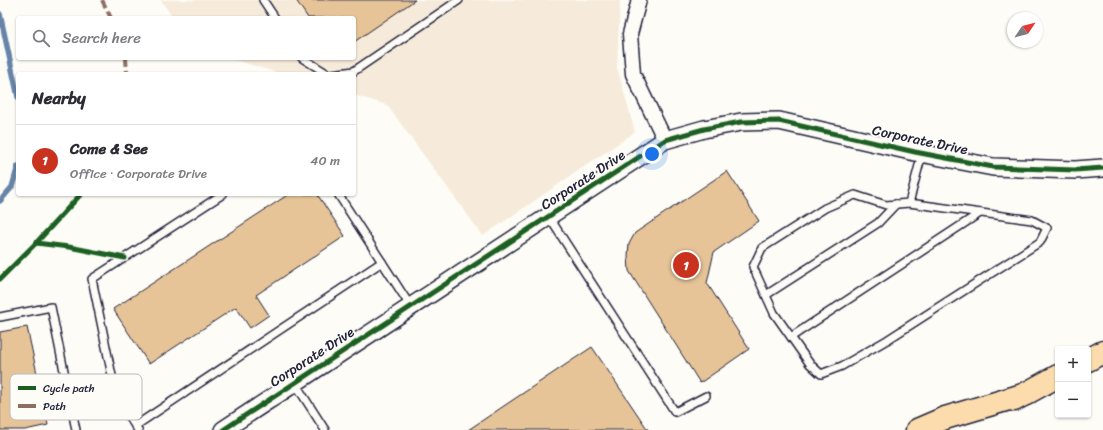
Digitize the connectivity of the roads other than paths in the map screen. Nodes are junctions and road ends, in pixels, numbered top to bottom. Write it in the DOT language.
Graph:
graph roads {
  1 [pos="263,0"];
  2 [pos="459,0"];
  3 [pos="640,0"];
  4 [pos="274,16"];
  5 [pos="305,60"];
  6 [pos="325,72"];
  7 [pos="343,72"];
  8 [pos="665,140"];
  9 [pos="922,154"];
  10 [pos="1103,168"];
  11 [pos="220,196"];
  12 [pos="339,196"];
  13 [pos="909,203"];
  14 [pos="896,204"];
  15 [pos="980,213"];
  16 [pos="549,216"];
  17 [pos="382,262"];
  18 [pos="766,295"];
  19 [pos="411,307"];
  20 [pos="0,317"];
  21 [pos="792,337"];
  22 [pos="1103,352"];
  23 [pos="1091,358"];
  24 [pos="65,374"];
  25 [pos="112,374"];
  26 [pos="1055,378"];
  27 [pos="294,383"];
  28 [pos="1026,394"];
  29 [pos="706,396"];
  30 [pos="74,420"];
  31 [pos="137,428"];
  32 [pos="76,430"];
  33 [pos="223,430"];
  34 [pos="325,430"];
  35 [pos="918,430"];
  36 [pos="958,430"];
  1 -- 4 [label="lane"];
  2 -- 7 [label="lane"];
  3 -- 8 [label="street"];
  5 -- 6 [label="lane"];
  8 -- 9 [label="street, Corporate Drive"];
  8 -- 16 [label="street, Corporate Drive"];
  9 -- 10 [label="street, Corporate Drive"];
  9 -- 13 [label="lane"];
  11 -- 25 [label="lane"];
  12 -- 17 [label="lane"];
  13 -- 14 [label="lane"];
  13 -- 15 [label="lane"];
  14 -- 18 [label="lane"];
  14 -- 18 [label="lane"];
  15 -- 21 [label="lane"];
  15 -- 21 [label="lane"];
  16 -- 19 [label="street, Corporate Drive"];
  16 -- 29 [label="lane"];
  17 -- 19 [label="lane"];
  17 -- 31 [label="lane"];
  18 -- 21 [label="lane"];
  19 -- 27 [label="street, Corporate Drive"];
  20 -- 24 [label="lane"];
  22 -- 23 [label="highway"];
  26 -- 28 [label="highway"];
  27 -- 33 [label="street, Corporate Drive"];
  27 -- 34 [label="lane"];
  28 -- 35 [label="highway"];
  28 -- 36 [label="highway"];
  30 -- 32 [label="lane"];
}
